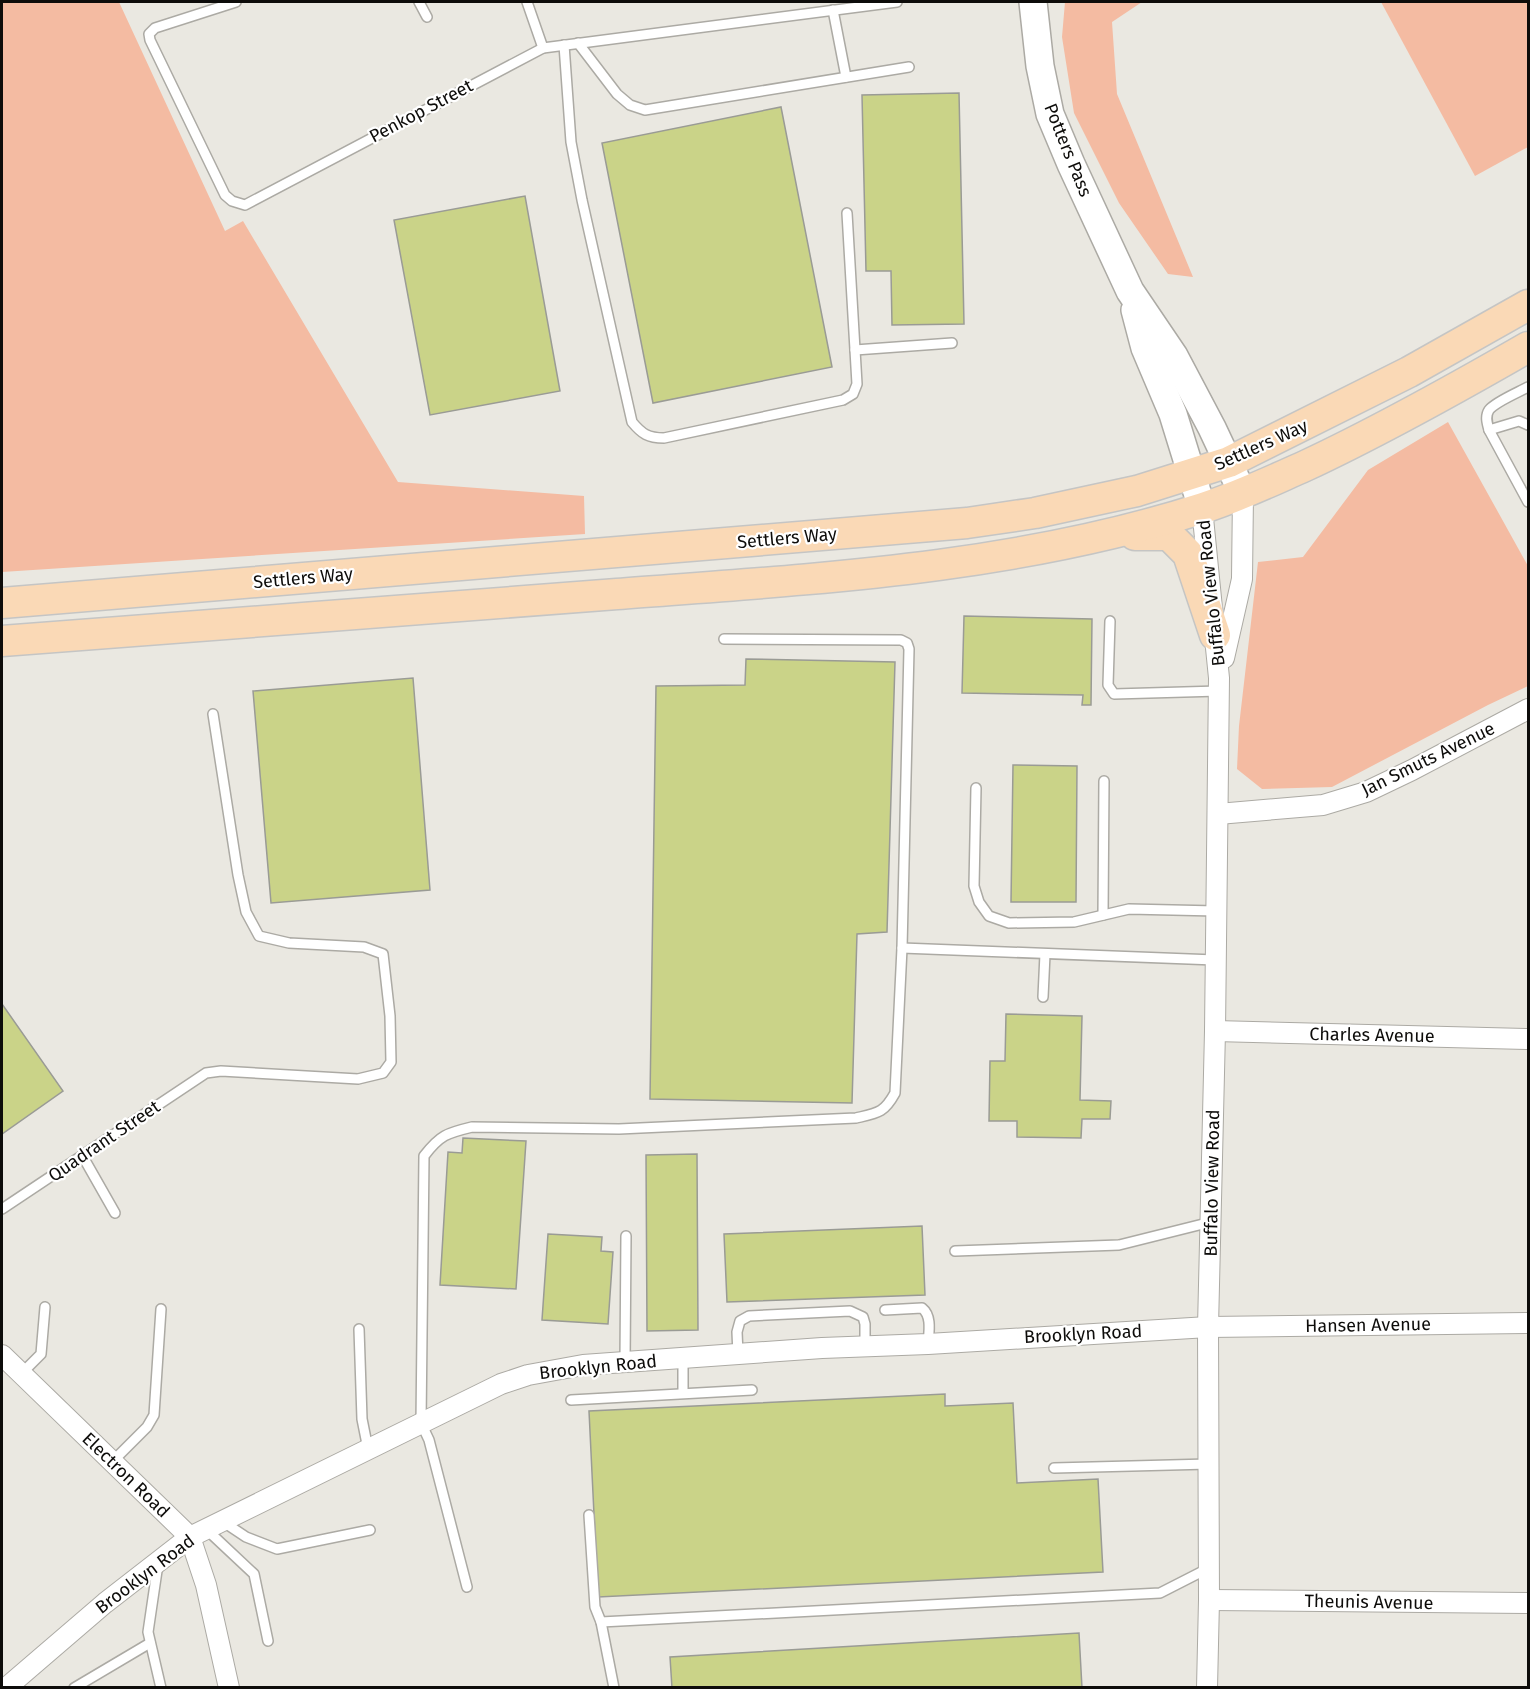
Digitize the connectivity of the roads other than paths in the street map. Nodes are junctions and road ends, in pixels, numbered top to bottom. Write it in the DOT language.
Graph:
graph roads {
  1 [pos="236,2"];
  2 [pos="419,2"];
  3 [pos="527,2"];
  4 [pos="897,2"];
  5 [pos="1033,2"];
  6 [pos="834,10"];
  7 [pos="427,17"];
  8 [pos="578,43"];
  9 [pos="564,45"];
  10 [pos="543,48"];
  11 [pos="909,67"];
  12 [pos="846,77"];
  13 [pos="847,213"];
  14 [pos="1130,291"];
  15 [pos="1528,305"];
  16 [pos="952,343"];
  17 [pos="1528,347"];
  18 [pos="855,350"];
  19 [pos="1528,387"];
  20 [pos="1528,425"];
  21 [pos="1489,430"];
  22 [pos="1229,462"];
  23 [pos="1191,475"];
  24 [pos="1243,494"];
  25 [pos="1528,502"];
  26 [pos="1202,508"];
  27 [pos="1041,549"];
  28 [pos="2,603"];
  29 [pos="1110,621"];
  30 [pos="1215,635"];
  31 [pos="724,639"];
  32 [pos="2,641"];
  33 [pos="1219,685"];
  34 [pos="1528,709"];
  35 [pos="213,714"];
  36 [pos="1104,781"];
  37 [pos="976,788"];
  38 [pos="1218,814"];
  39 [pos="1216,911"];
  40 [pos="1103,915"];
  41 [pos="902,948"];
  42 [pos="1045,954"];
  43 [pos="1215,960"];
  44 [pos="1043,997"];
  45 [pos="1215,1031"];
  46 [pos="1528,1039"];
  47 [pos="82,1155"];
  48 [pos="2,1209"];
  49 [pos="115,1213"];
  50 [pos="1211,1222"];
  51 [pos="626,1236"];
  52 [pos="955,1251"];
  53 [pos="45,1307"];
  54 [pos="161,1309"];
  55 [pos="885,1310"];
  56 [pos="1528,1323"];
  57 [pos="1208,1327"];
  58 [pos="359,1329"];
  59 [pos="928,1344"];
  60 [pos="865,1346"];
  61 [pos="738,1354"];
  62 [pos="2,1355"];
  63 [pos="682,1358"];
  64 [pos="625,1362"];
  65 [pos="21,1374"];
  66 [pos="752,1390"];
  67 [pos="682,1393"];
  68 [pos="571,1400"];
  69 [pos="421,1423"];
  70 [pos="368,1449"];
  71 [pos="112,1462"];
  72 [pos="1209,1464"];
  73 [pos="1054,1468"];
  74 [pos="589,1515"];
  75 [pos="206,1529"];
  76 [pos="370,1530"];
  77 [pos="158,1561"];
  78 [pos="1209,1568"];
  79 [pos="467,1587"];
  80 [pos="1209,1600"];
  81 [pos="1528,1603"];
  82 [pos="601,1622"];
  83 [pos="268,1641"];
  84 [pos="150,1643"];
  85 [pos="6,1688"];
  86 [pos="74,1688"];
  87 [pos="161,1688"];
  88 [pos="229,1688"];
  89 [pos="615,1688"];
  90 [pos="1207,1688"];
  1 -- 10 [label="lane, Penkop Street"];
  2 -- 7 [label="lane"];
  3 -- 10 [label="lane"];
  4 -- 6 [label="lane, Penkop Street"];
  5 -- 14 [label="street, Potters Pass"];
  6 -- 8 [label="lane, Penkop Street"];
  6 -- 12 [label="lane"];
  8 -- 9 [label="lane, Penkop Street"];
  8 -- 12 [label="lane"];
  9 -- 10 [label="lane, Penkop Street"];
  9 -- 18 [label="lane"];
  11 -- 12 [label="lane"];
  13 -- 18 [label="lane"];
  14 -- 22 [label="street, Potters Pass"];
  14 -- 23 [label="street, Potters Pass"];
  15 -- 22 [label="main road, Settlers Way"];
  16 -- 18 [label="lane"];
  17 -- 24 [label="main road, Settlers Way"];
  19 -- 21 [label="lane"];
  20 -- 21 [label="lane"];
  21 -- 25 [label="lane"];
  22 -- 23 [label="main road, Settlers Way"];
  22 -- 24 [label="street, Potters Pass"];
  23 -- 26 [label="street, Potters Pass"];
  23 -- 28 [label="main road, Settlers Way"];
  24 -- 26 [label="main road, Settlers Way"];
  24 -- 33 [label="street, Buffalo View Road"];
  26 -- 27 [label="main road, Settlers Way"];
  26 -- 30 [label="street, Buffalo View Road"];
  27 -- 30 [label="main road"];
  27 -- 32 [label="main road, Settlers Way"];
  29 -- 33 [label="lane"];
  30 -- 33 [label="street, Buffalo View Road"];
  31 -- 41 [label="lane"];
  33 -- 38 [label="street, Buffalo View Road"];
  34 -- 38 [label="street, Jan Smuts Avenue"];
  35 -- 47 [label="lane, Quadrant Street"];
  36 -- 40 [label="lane"];
  37 -- 40 [label="lane"];
  38 -- 39 [label="street, Buffalo View Road"];
  39 -- 40 [label="lane"];
  39 -- 43 [label="street, Buffalo View Road"];
  41 -- 42 [label="lane"];
  41 -- 69 [label="lane"];
  42 -- 43 [label="lane"];
  42 -- 44 [label="lane"];
  43 -- 45 [label="street, Buffalo View Road"];
  45 -- 46 [label="street, Charles Avenue"];
  45 -- 50 [label="street, Buffalo View Road"];
  47 -- 48 [label="lane, Quadrant Street"];
  47 -- 49 [label="lane"];
  50 -- 52 [label="lane"];
  50 -- 57 [label="street, Buffalo View Road"];
  51 -- 64 [label="lane"];
  53 -- 65 [label="lane"];
  54 -- 71 [label="lane"];
  55 -- 59 [label="lane"];
  56 -- 57 [label="street, Hansen Avenue"];
  57 -- 59 [label="street, Brooklyn Road"];
  57 -- 72 [label="street, Buffalo View Road"];
  58 -- 70 [label="lane"];
  59 -- 60 [label="street, Brooklyn Road"];
  60 -- 61 [label="street, Brooklyn Road"];
  60 -- 61 [label="lane"];
  61 -- 63 [label="street, Brooklyn Road"];
  62 -- 65 [label="street, Electron Road"];
  63 -- 64 [label="street, Brooklyn Road"];
  63 -- 67 [label="lane"];
  64 -- 69 [label="street, Brooklyn Road"];
  65 -- 71 [label="street, Electron Road"];
  66 -- 67 [label="lane"];
  67 -- 68 [label="lane"];
  69 -- 70 [label="street, Brooklyn Road"];
  69 -- 79 [label="lane"];
  70 -- 75 [label="street, Brooklyn Road"];
  71 -- 75 [label="street, Electron Road"];
  72 -- 73 [label="lane"];
  72 -- 78 [label="street, Buffalo View Road"];
  74 -- 82 [label="lane"];
  75 -- 76 [label="lane"];
  75 -- 77 [label="street, Brooklyn Road"];
  75 -- 83 [label="lane"];
  75 -- 88 [label="street, Electron Road"];
  77 -- 84 [label="lane"];
  77 -- 85 [label="street, Brooklyn Road"];
  78 -- 80 [label="street, Buffalo View Road"];
  78 -- 82 [label="lane"];
  80 -- 81 [label="street, Theunis Avenue"];
  80 -- 90 [label="street, Buffalo View Road"];
  82 -- 89 [label="lane"];
  84 -- 86 [label="lane"];
  84 -- 87 [label="lane"];
}
